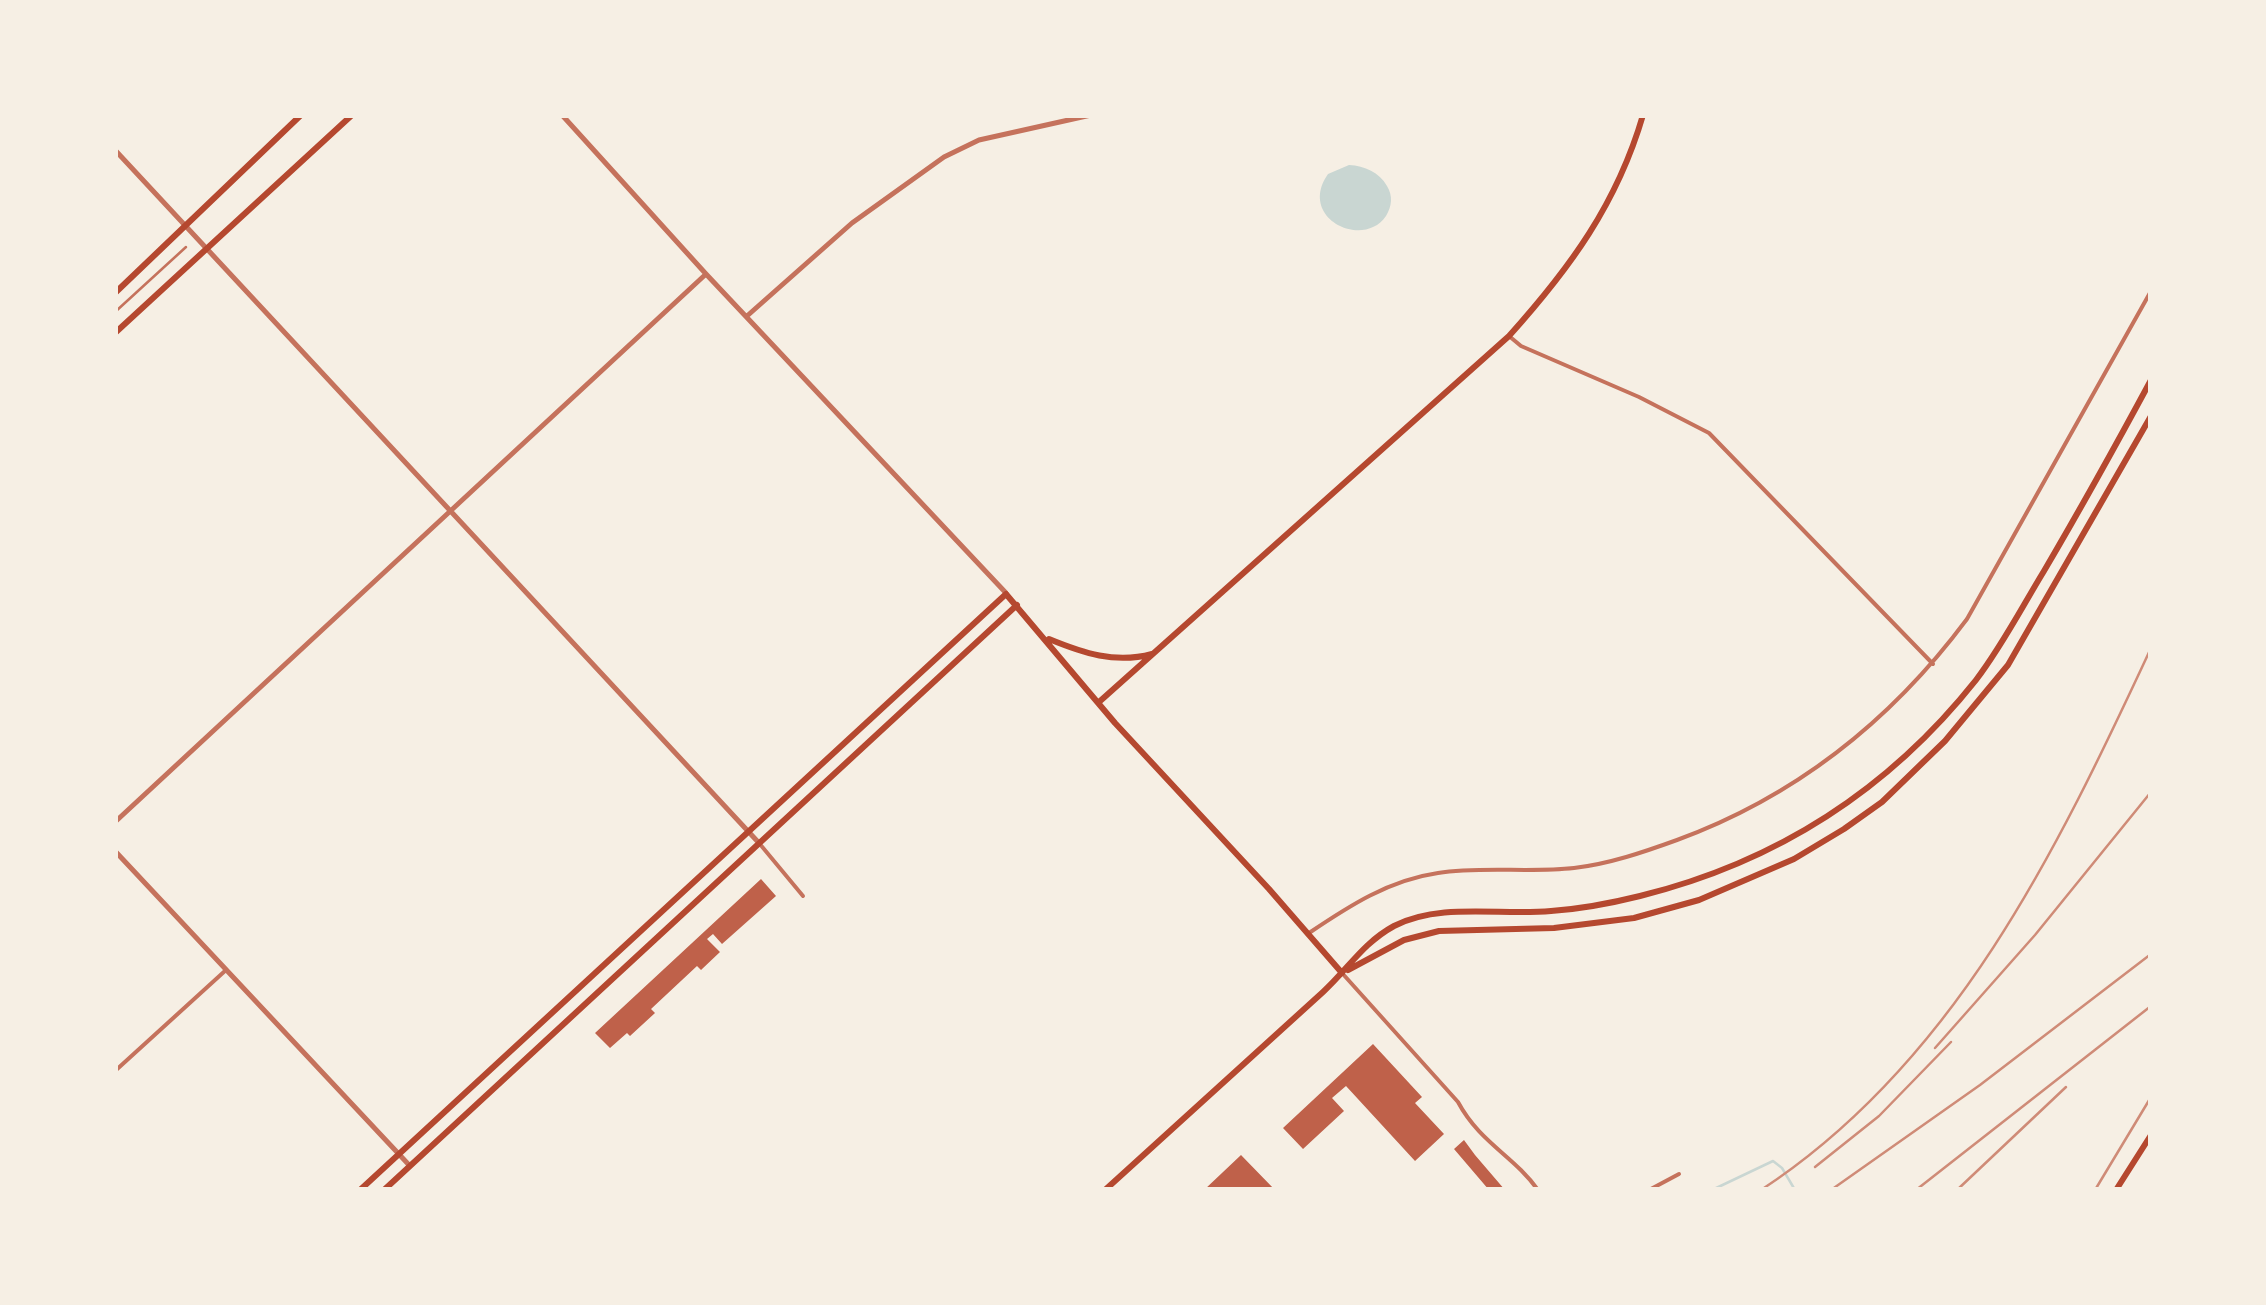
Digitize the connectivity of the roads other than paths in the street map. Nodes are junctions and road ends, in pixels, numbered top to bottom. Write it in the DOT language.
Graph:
graph roads {
  1 [pos="301,115"];
  2 [pos="352,115"];
  3 [pos="562,115"];
  4 [pos="1090,115"];
  5 [pos="1642,115"];
  6 [pos="115,150"];
  7 [pos="187,226"];
  8 [pos="186,247"];
  9 [pos="206,248"];
  10 [pos="706,274"];
  11 [pos="2151,291"];
  12 [pos="115,293"];
  13 [pos="115,312"];
  14 [pos="747,316"];
  15 [pos="115,333"];
  16 [pos="1509,336"];
  17 [pos="2151,380"];
  18 [pos="2151,416"];
  19 [pos="450,510"];
  20 [pos="1006,594"];
  21 [pos="1017,605"];
  22 [pos="1045,637"];
  23 [pos="1154,654"];
  24 [pos="1933,664"];
  25 [pos="1099,702"];
  26 [pos="115,822"];
  27 [pos="748,832"];
  28 [pos="759,843"];
  29 [pos="115,852"];
  30 [pos="803,896"];
  31 [pos="1309,933"];
  32 [pos="226,970"];
  33 [pos="1342,973"];
  34 [pos="115,1071"];
  35 [pos="2151,1134"];
  36 [pos="399,1154"];
  37 [pos="410,1166"];
  38 [pos="1679,1174"];
  39 [pos="360,1190"];
  40 [pos="384,1190"];
  41 [pos="1106,1190"];
  42 [pos="1538,1190"];
  43 [pos="1648,1190"];
  44 [pos="2116,1190"];
  1 -- 7 [label="main road"];
  2 -- 9 [label="main road"];
  3 -- 10 [label="street"];
  4 -- 14 [label="street"];
  5 -- 16 [label="main road"];
  6 -- 7 [label="street"];
  7 -- 9 [label="street"];
  7 -- 12 [label="main road"];
  8 -- 13 [label="street"];
  9 -- 15 [label="main road"];
  9 -- 19 [label="street"];
  10 -- 14 [label="street"];
  10 -- 19 [label="street"];
  11 -- 24 [label="street"];
  14 -- 20 [label="street"];
  16 -- 23 [label="main road"];
  16 -- 24 [label="street"];
  17 -- 33 [label="main road"];
  18 -- 33 [label="main road"];
  19 -- 26 [label="street"];
  19 -- 27 [label="street"];
  20 -- 21 [label="main road"];
  20 -- 27 [label="main road"];
  21 -- 22 [label="main road"];
  21 -- 28 [label="main road"];
  22 -- 23 [label="main road"];
  22 -- 25 [label="main road"];
  23 -- 25 [label="main road"];
  24 -- 31 [label="street"];
  25 -- 31 [label="main road"];
  27 -- 28 [label="street"];
  27 -- 36 [label="main road"];
  28 -- 30 [label="street"];
  28 -- 37 [label="main road"];
  29 -- 32 [label="street"];
  31 -- 33 [label="main road"];
  32 -- 34 [label="street"];
  32 -- 36 [label="street"];
  33 -- 41 [label="main road"];
  33 -- 42 [label="street"];
  35 -- 44 [label="main road"];
  36 -- 37 [label="street"];
  36 -- 39 [label="main road"];
  37 -- 40 [label="main road"];
  38 -- 43 [label="street"];
}
